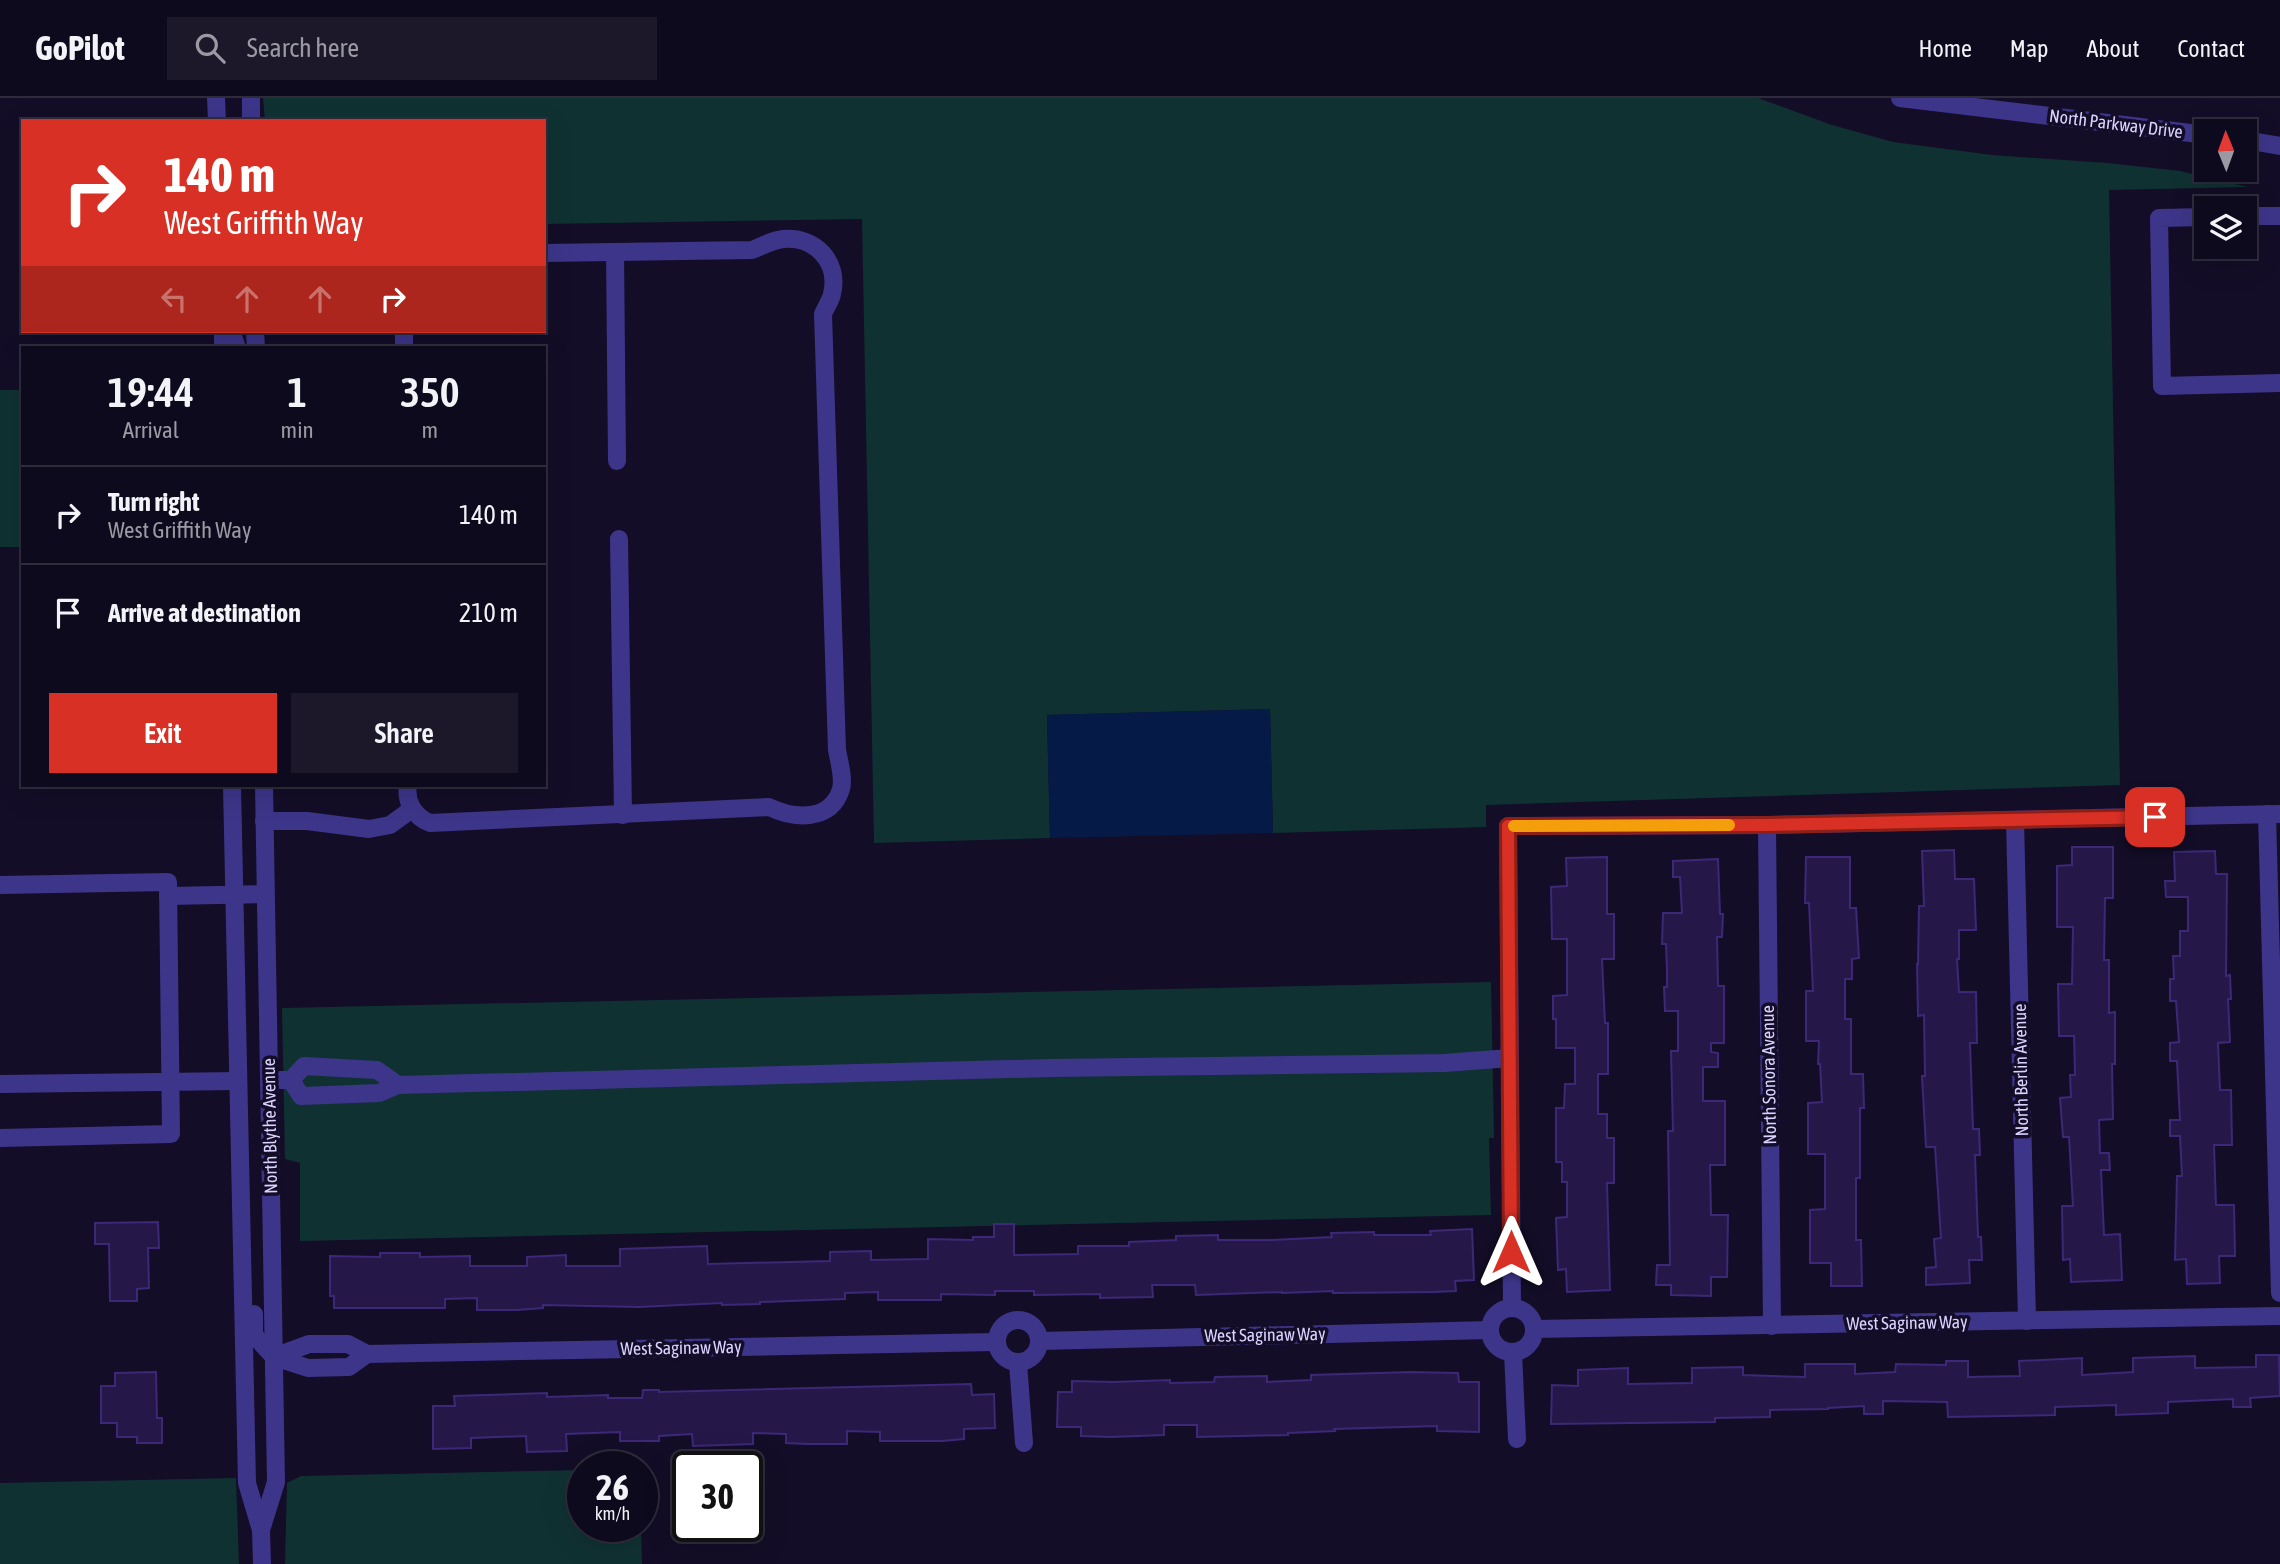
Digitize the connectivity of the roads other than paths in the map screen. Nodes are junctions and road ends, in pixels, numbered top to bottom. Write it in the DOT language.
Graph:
graph roads {
  1 [pos="216,98"];
  2 [pos="250,98"];
  3 [pos="1900,98"];
  4 [pos="217,119"];
  5 [pos="251,119"];
  6 [pos="2194,133"];
  7 [pos="2258,142"];
  8 [pos="2280,146"];
  9 [pos="2257,216"];
  10 [pos="2280,216"];
  11 [pos="2194,217"];
  12 [pos="615,252"];
  13 [pos="546,253"];
  14 [pos="2280,383"];
  15 [pos="617,461"];
  16 [pos="619,539"];
  17 [pos="232,787"];
  18 [pos="264,787"];
  19 [pos="408,787"];
  20 [pos="412,809"];
  21 [pos="2274,814"];
  22 [pos="623,815"];
  23 [pos="2015,820"];
  24 [pos="264,821"];
  25 [pos="1767,825"];
  26 [pos="0,885"];
  27 [pos="265,894"];
  28 [pos="234,895"];
  29 [pos="169,897"];
  30 [pos="1510,1058"];
  31 [pos="342,1067"];
  32 [pos="270,1080"];
  33 [pos="291,1080"];
  34 [pos="170,1081"];
  35 [pos="239,1081"];
  36 [pos="0,1084"];
  37 [pos="398,1085"];
  38 [pos="343,1095"];
  39 [pos="0,1138"];
  40 [pos="240,1165"];
  41 [pos="2280,1293"];
  42 [pos="1512,1308"];
  43 [pos="2280,1316"];
  44 [pos="2027,1321"];
  45 [pos="1772,1326"];
  46 [pos="1534,1329"];
  47 [pos="1490,1330"];
  48 [pos="1040,1340"];
  49 [pos="995,1342"];
  50 [pos="1513,1353"];
  51 [pos="274,1357"];
  52 [pos="1018,1363"];
  53 [pos="1517,1439"];
  54 [pos="1024,1443"];
  55 [pos="261,1530"];
  56 [pos="262,1564"];
  1 -- 4 [label="street"];
  2 -- 5 [label="street"];
  3 -- 6 [label="street, North Parkway Drive"];
  7 -- 8 [label="street"];
  9 -- 10 [label="street"];
  11 -- 14 [label="street"];
  12 -- 13 [label="street"];
  12 -- 15 [label="street"];
  12 -- 22 [label="street"];
  16 -- 22 [label="street"];
  17 -- 28 [label="street, North Blythe Avenue"];
  18 -- 24 [label="street, North Blythe Avenue"];
  19 -- 20 [label="street"];
  20 -- 22 [label="street"];
  20 -- 24 [label="street"];
  21 -- 23 [label="street"];
  21 -- 41 [label="street"];
  23 -- 25 [label="street"];
  23 -- 44 [label="street, North Berlin Avenue"];
  24 -- 27 [label="street, North Blythe Avenue"];
  25 -- 30 [label="street"];
  25 -- 45 [label="street, North Sonora Avenue"];
  26 -- 29 [label="street"];
  27 -- 28 [label="street"];
  27 -- 32 [label="street, North Blythe Avenue"];
  28 -- 29 [label="street"];
  28 -- 35 [label="street, North Blythe Avenue"];
  29 -- 34 [label="street"];
  30 -- 37 [label="street"];
  30 -- 42 [label="street"];
  31 -- 33 [label="street"];
  31 -- 37 [label="street"];
  31 -- 38 [label="street"];
  32 -- 33 [label="street"];
  32 -- 51 [label="street, North Blythe Avenue"];
  33 -- 38 [label="street"];
  34 -- 35 [label="street"];
  34 -- 36 [label="street"];
  34 -- 39 [label="street"];
  35 -- 40 [label="street, North Blythe Avenue"];
  37 -- 38 [label="street"];
  40 -- 51 [label="street, North Blythe Avenue"];
  40 -- 55 [label="street, North Blythe Avenue"];
  42 -- 46 [label="street"];
  42 -- 47 [label="street"];
  43 -- 44 [label="street, West Saginaw Way"];
  44 -- 45 [label="street, West Saginaw Way"];
  45 -- 46 [label="street, West Saginaw Way"];
  46 -- 50 [label="street"];
  47 -- 48 [label="street, West Saginaw Way"];
  47 -- 50 [label="street"];
  48 -- 49 [label="street"];
  48 -- 52 [label="street"];
  49 -- 51 [label="street, West Saginaw Way"];
  49 -- 52 [label="street"];
  50 -- 53 [label="street"];
  51 -- 55 [label="street, North Blythe Avenue"];
  52 -- 54 [label="street"];
  55 -- 56 [label="street, North Blythe Avenue"];
}
